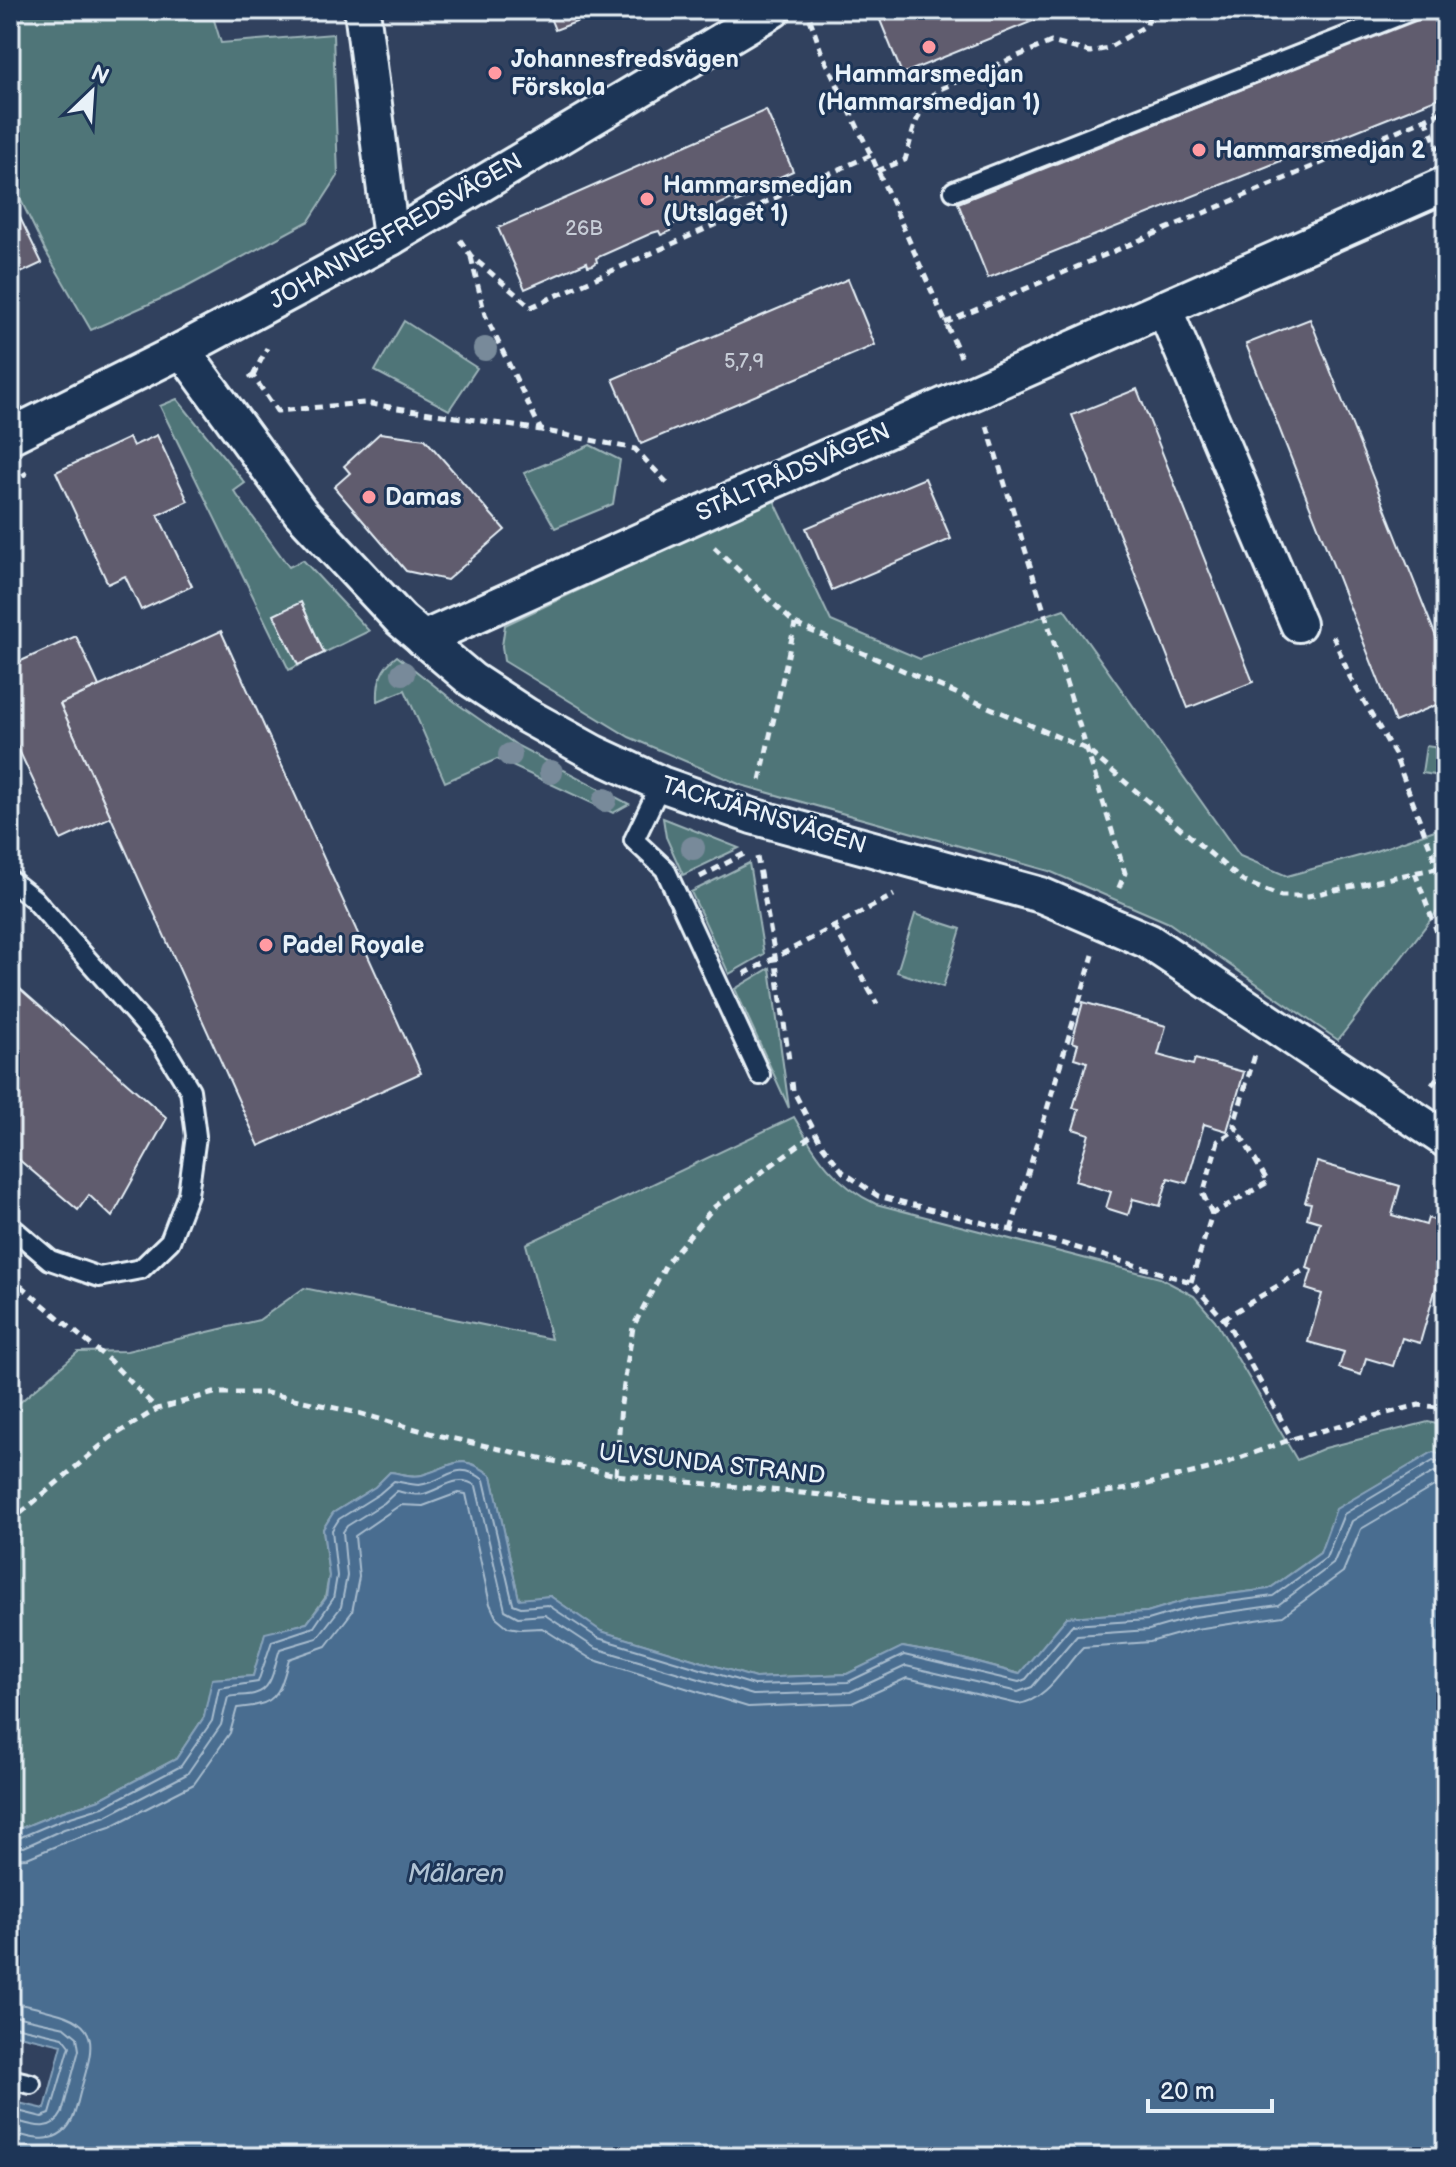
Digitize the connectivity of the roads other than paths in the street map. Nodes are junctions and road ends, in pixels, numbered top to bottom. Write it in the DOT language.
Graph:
graph roads {
  1 [pos="362,10"];
  2 [pos="773,10"];
  3 [pos="1413,10"];
  4 [pos="1443,170"];
  5 [pos="954,191"];
  6 [pos="391,238"];
  7 [pos="1164,308"];
  8 [pos="182,350"];
  9 [pos="10,436"];
  10 [pos="1313,626"];
  11 [pos="423,639"];
  12 [pos="661,784"];
  13 [pos="10,880"];
  14 [pos="760,1075"];
  15 [pos="1446,1140"];
  16 [pos="10,1226"];
  17 [pos="10,2079"];
  18 [pos="31,2084"];
  1 -- 6 [label="street"];
  2 -- 6 [label="street, JOHANNESFREDSVÄGEN"];
  3 -- 5 [label="lane"];
  4 -- 7 [label="street, STÅLTRÅDSVÄGEN"];
  6 -- 8 [label="street, JOHANNESFREDSVÄGEN"];
  7 -- 10 [label="street"];
  7 -- 11 [label="street, STÅLTRÅDSVÄGEN"];
  8 -- 9 [label="street, JOHANNESFREDSVÄGEN"];
  8 -- 11 [label="street, TACKJÄRNSVÄGEN"];
  11 -- 12 [label="street, TACKJÄRNSVÄGEN"];
  12 -- 14 [label="lane"];
  12 -- 15 [label="street, TACKJÄRNSVÄGEN"];
  13 -- 16 [label="lane"];
  17 -- 18 [label="lane"];
}
